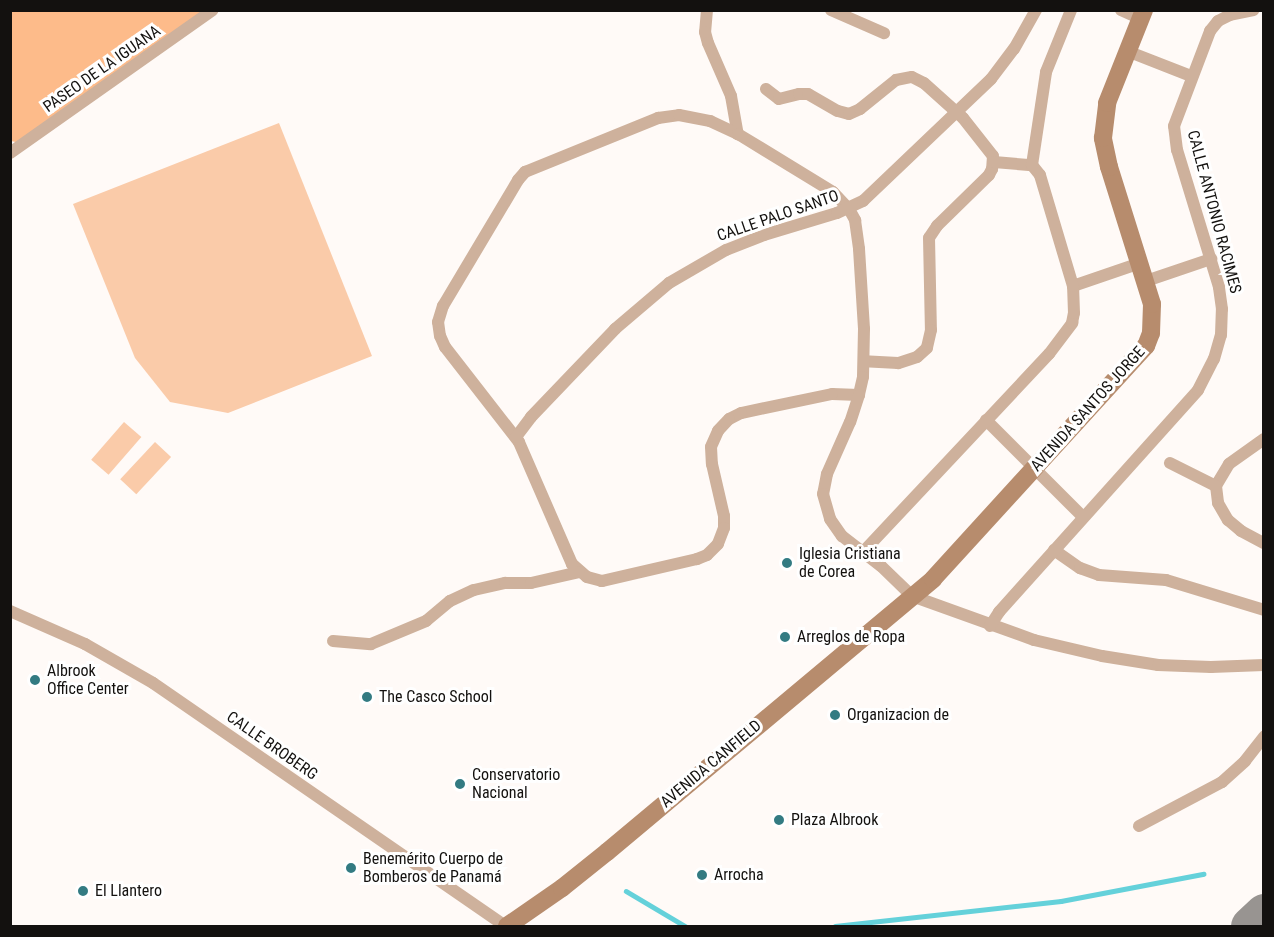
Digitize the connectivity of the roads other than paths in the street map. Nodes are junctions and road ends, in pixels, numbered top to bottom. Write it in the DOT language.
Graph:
graph roads {
  1 [pos="213,10"];
  2 [pos="706,10"];
  3 [pos="831,10"];
  4 [pos="1036,10"];
  5 [pos="1071,10"];
  6 [pos="1121,10"];
  7 [pos="1253,10"];
  8 [pos="1143,15"];
  9 [pos="884,33"];
  10 [pos="1127,51"];
  11 [pos="1191,76"];
  12 [pos="766,89"];
  13 [pos="957,112"];
  14 [pos="738,134"];
  15 [pos="10,153"];
  16 [pos="994,162"];
  17 [pos="1032,165"];
  18 [pos="849,209"];
  19 [pos="1210,259"];
  20 [pos="1140,263"];
  21 [pos="1146,281"];
  22 [pos="1073,286"];
  23 [pos="865,361"];
  24 [pos="859,395"];
  25 [pos="986,420"];
  26 [pos="516,437"];
  27 [pos="1263,439"];
  28 [pos="1170,463"];
  29 [pos="1035,470"];
  30 [pos="1216,486"];
  31 [pos="1083,517"];
  32 [pos="1263,543"];
  33 [pos="1054,550"];
  34 [pos="863,552"];
  35 [pos="579,572"];
  36 [pos="912,596"];
  37 [pos="1263,610"];
  38 [pos="10,611"];
  39 [pos="990,626"];
  40 [pos="333,641"];
  41 [pos="1263,665"];
  42 [pos="1263,737"];
  43 [pos="1139,826"];
  44 [pos="506,927"];
  1 -- 15 [label="street, PASEO DE LA IGUANA"];
  2 -- 14 [label="street"];
  3 -- 9 [label="street"];
  4 -- 13 [label="street, CALLE PALO SANTO"];
  5 -- 17 [label="street"];
  6 -- 8 [label="street"];
  7 -- 11 [label="street, CALLE ANTONIO RACIMES"];
  8 -- 10 [label="main road, AVENIDA SANTOS JORGE"];
  10 -- 11 [label="street"];
  10 -- 20 [label="main road, AVENIDA SANTOS JORGE"];
  11 -- 19 [label="street, CALLE ANTONIO RACIMES"];
  12 -- 13 [label="street"];
  13 -- 16 [label="street"];
  13 -- 18 [label="street, CALLE PALO SANTO"];
  14 -- 18 [label="street"];
  14 -- 26 [label="street"];
  16 -- 17 [label="street"];
  16 -- 23 [label="street"];
  17 -- 22 [label="street"];
  18 -- 23 [label="street"];
  18 -- 26 [label="street, CALLE PALO SANTO"];
  19 -- 21 [label="street"];
  19 -- 31 [label="street, CALLE ANTONIO RACIMES"];
  20 -- 21 [label="main road, AVENIDA SANTOS JORGE"];
  20 -- 22 [label="street"];
  21 -- 29 [label="main road, AVENIDA SANTOS JORGE"];
  22 -- 25 [label="street"];
  23 -- 24 [label="street"];
  24 -- 34 [label="street"];
  24 -- 35 [label="street"];
  25 -- 29 [label="street"];
  25 -- 34 [label="street"];
  26 -- 35 [label="street"];
  27 -- 30 [label="street"];
  28 -- 30 [label="street"];
  29 -- 31 [label="street"];
  29 -- 36 [label="main road, AVENIDA SANTOS JORGE"];
  30 -- 32 [label="street"];
  31 -- 33 [label="street, CALLE ANTONIO RACIMES"];
  33 -- 37 [label="street"];
  33 -- 39 [label="street, CALLE ANTONIO RACIMES"];
  34 -- 36 [label="street"];
  35 -- 40 [label="street"];
  36 -- 39 [label="street"];
  36 -- 44 [label="main road, AVENIDA CANFIELD"];
  38 -- 44 [label="street, CALLE BROBERG"];
  39 -- 41 [label="street"];
  42 -- 43 [label="street"];
}
